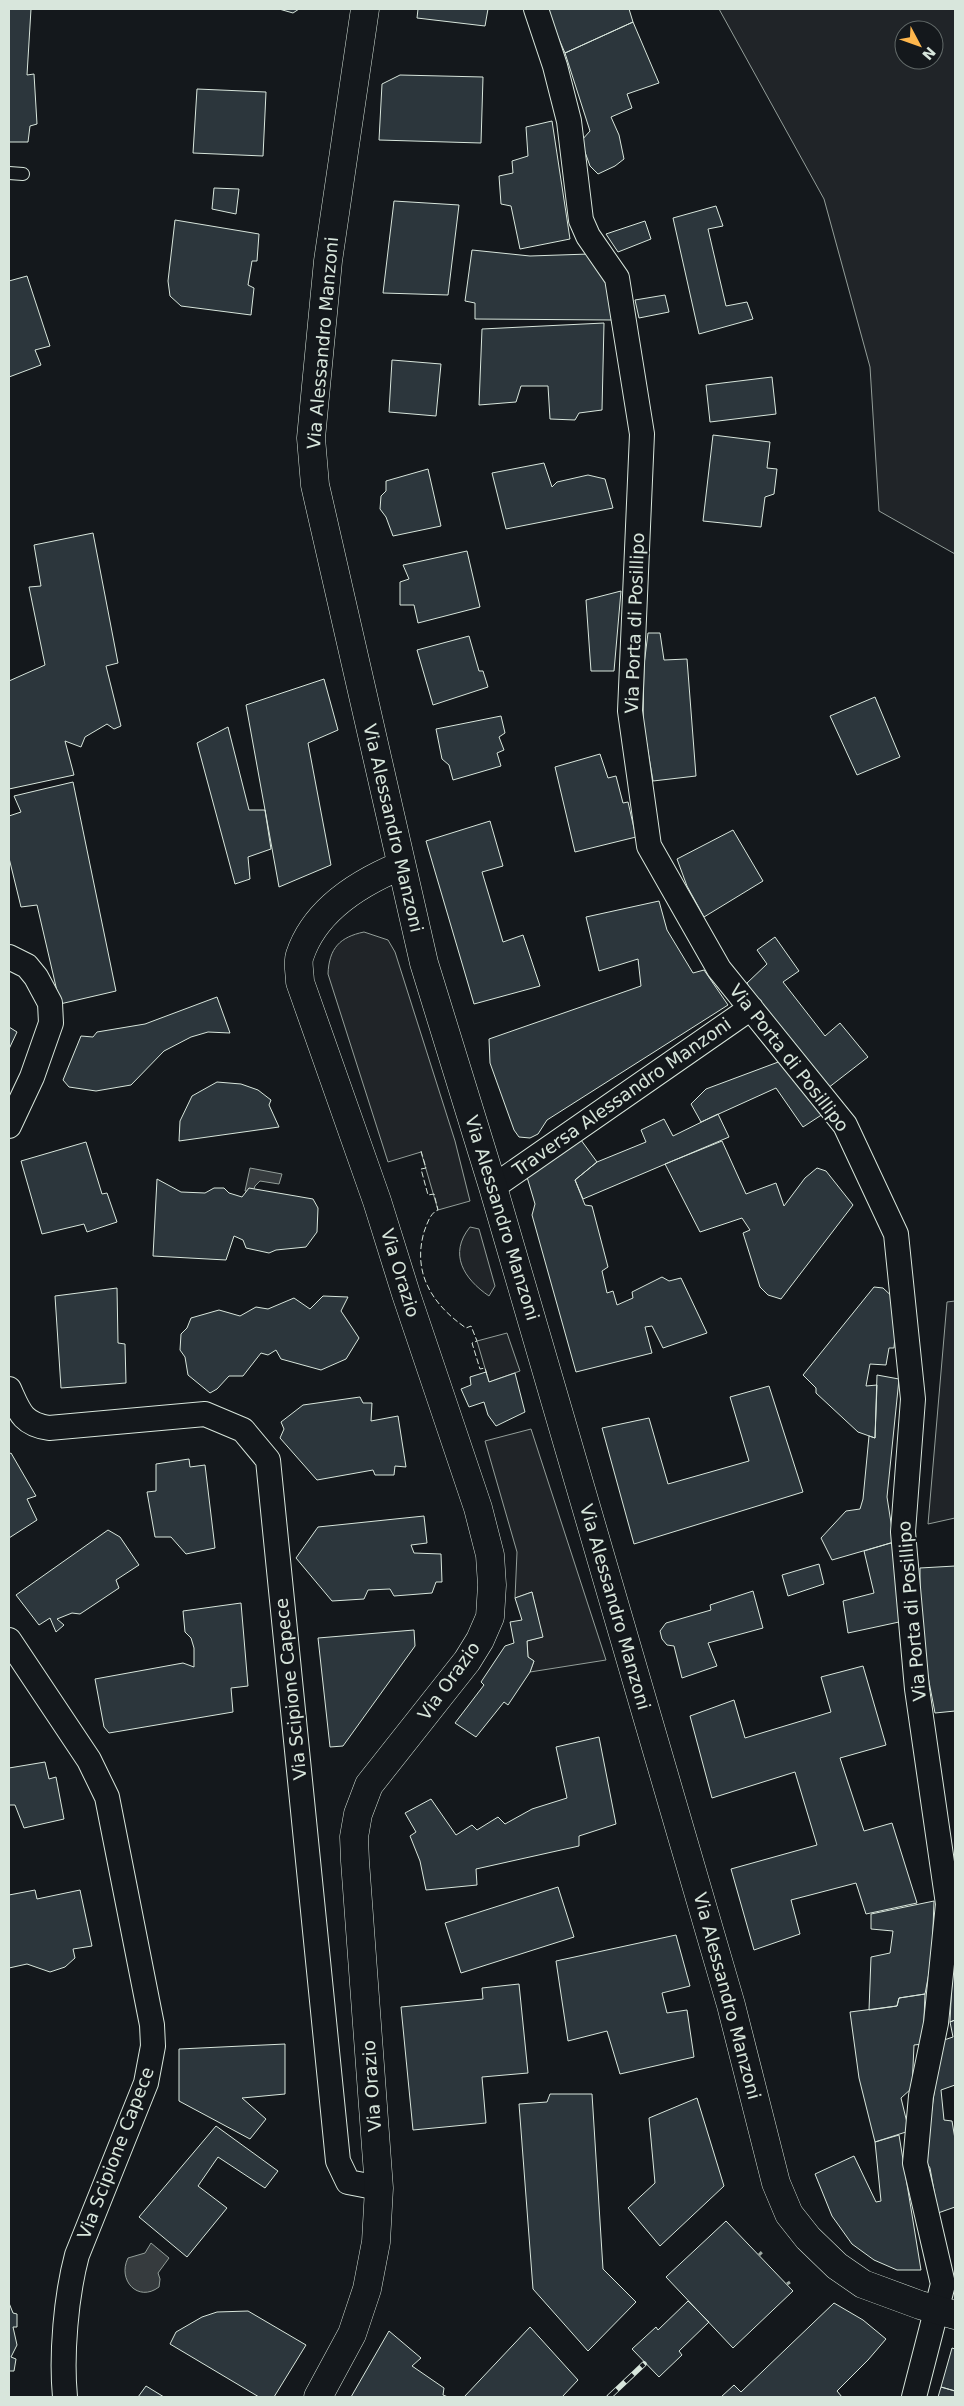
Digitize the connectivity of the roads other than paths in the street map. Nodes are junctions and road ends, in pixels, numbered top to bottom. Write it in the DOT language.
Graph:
graph roads {
  1 [pos="364,9"];
  2 [pos="536,9"];
  3 [pos="9,174"];
  4 [pos="23,174"];
  5 [pos="400,866"];
  6 [pos="9,957"];
  7 [pos="751,1008"];
  8 [pos="9,1126"];
  9 [pos="493,1187"];
  10 [pos="9,1389"];
  11 [pos="9,1640"];
  12 [pos="379,2188"];
  13 [pos="945,2312"];
  14 [pos="65,2397"];
  15 [pos="318,2397"];
  16 [pos="914,2397"];
  1 -- 5 [label="street, Via Alessandro Manzoni"];
  2 -- 7 [label="street, Via Porta di Posillipo"];
  3 -- 4 [label="lane"];
  5 -- 9 [label="street, Via Alessandro Manzoni"];
  5 -- 12 [label="street, Via Orazio"];
  6 -- 8 [label="street"];
  7 -- 9 [label="street, Traversa Alessandro Manzoni"];
  7 -- 13 [label="street, Via Porta di Posillipo"];
  9 -- 13 [label="street, Via Alessandro Manzoni"];
  10 -- 12 [label="street, Via Scipione Capece"];
  11 -- 14 [label="street, Via Scipione Capece"];
  12 -- 15 [label="street, Via Orazio"];
  13 -- 16 [label="street, Via Porta di Posillipo"];
}
